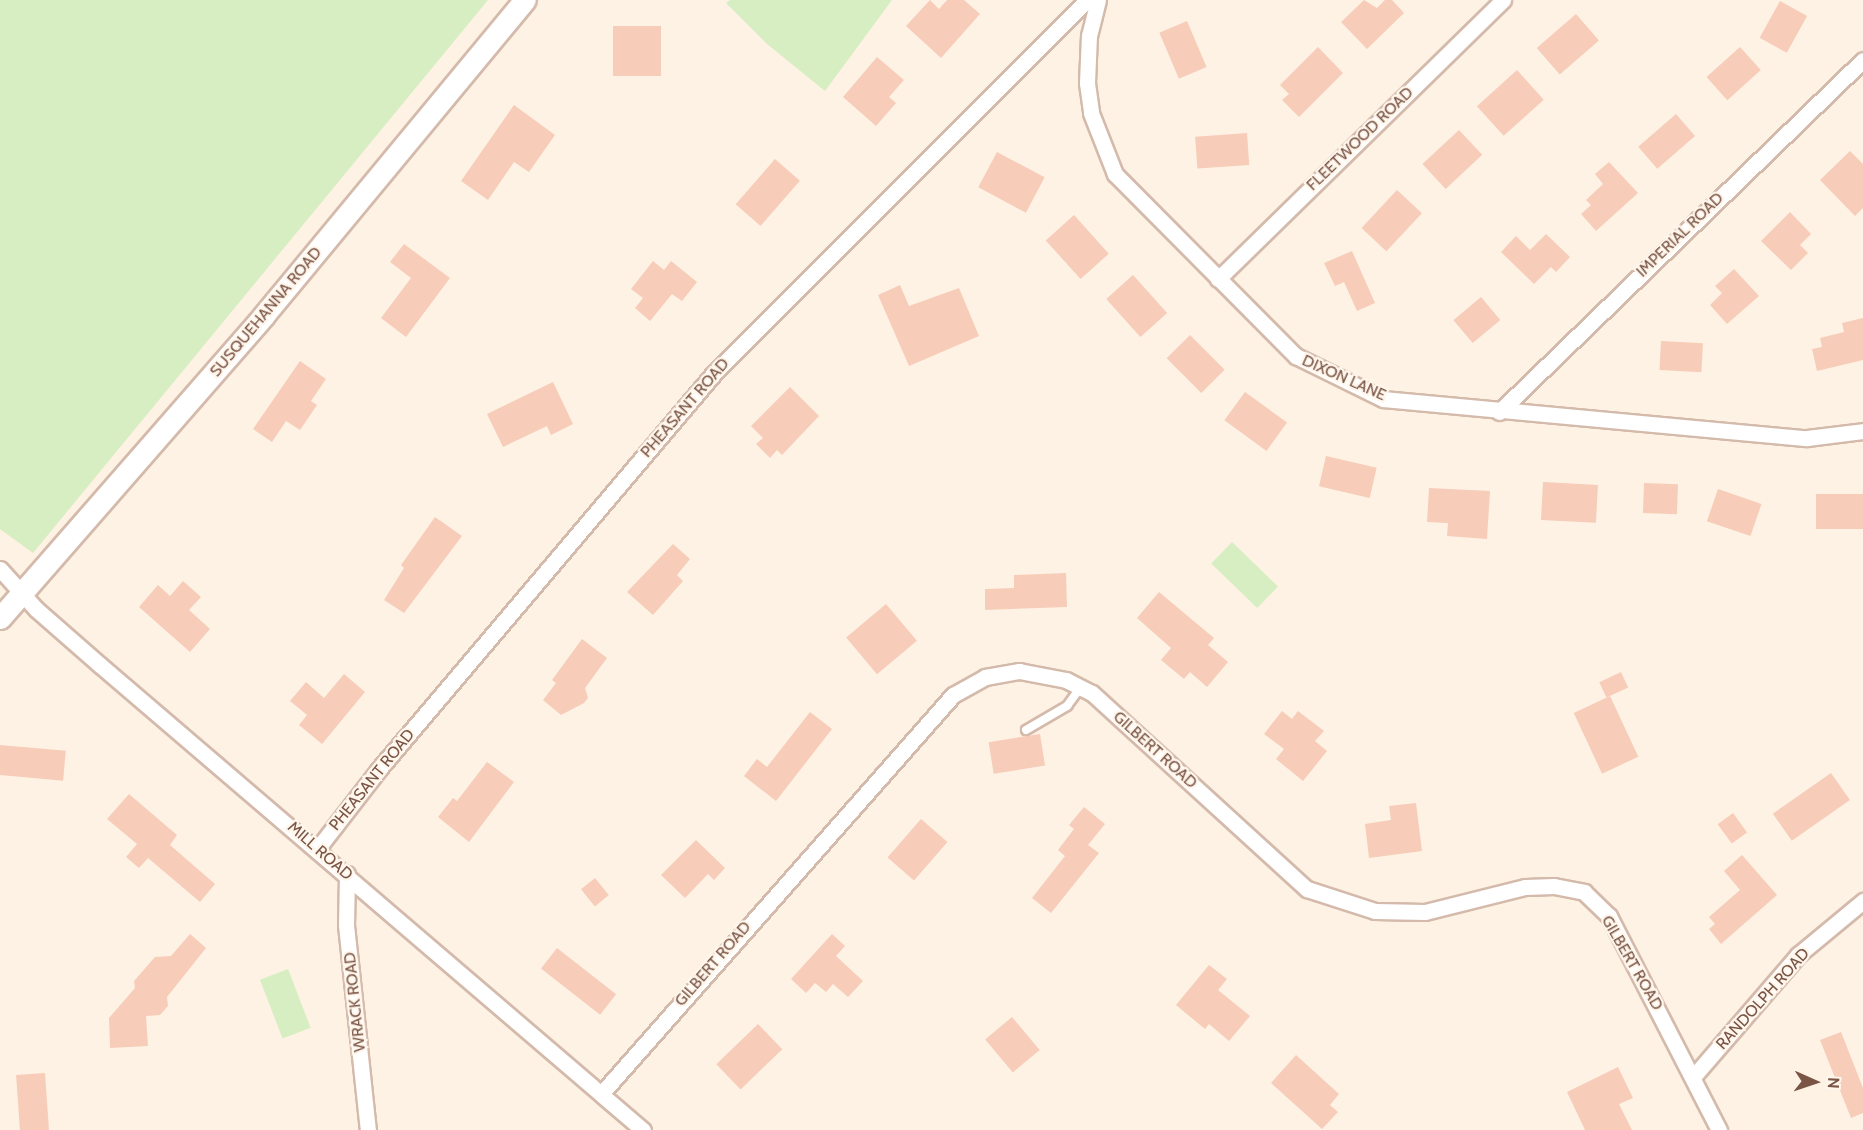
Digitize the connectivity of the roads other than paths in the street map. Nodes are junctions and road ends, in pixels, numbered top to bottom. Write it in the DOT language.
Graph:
graph roads {
  1 [pos="525,0"];
  2 [pos="1087,0"];
  3 [pos="1098,0"];
  4 [pos="1503,0"];
  5 [pos="1863,60"];
  6 [pos="1218,279"];
  7 [pos="1499,412"];
  8 [pos="1863,432"];
  9 [pos="0,569"];
  10 [pos="21,593"];
  11 [pos="0,618"];
  12 [pos="1081,687"];
  13 [pos="1026,730"];
  14 [pos="318,848"];
  15 [pos="347,874"];
  16 [pos="1863,901"];
  17 [pos="1694,1076"];
  18 [pos="601,1094"];
  19 [pos="368,1130"];
  20 [pos="643,1130"];
  21 [pos="1719,1130"];
  1 -- 10 [label="main road, SUSQUEHANNA ROAD"];
  2 -- 14 [label="street, PHEASANT ROAD"];
  3 -- 6 [label="street, DIXON LANE"];
  4 -- 6 [label="street, FLEETWOOD ROAD"];
  5 -- 7 [label="street, IMPERIAL ROAD"];
  6 -- 7 [label="street, DIXON LANE"];
  7 -- 8 [label="street, DIXON LANE"];
  9 -- 10 [label="street, MILL ROAD"];
  10 -- 11 [label="main road, SUSQUEHANNA ROAD"];
  10 -- 14 [label="street, MILL ROAD"];
  12 -- 13 [label="lane"];
  12 -- 17 [label="street, GILBERT ROAD"];
  12 -- 18 [label="street, GILBERT ROAD"];
  14 -- 15 [label="street, MILL ROAD"];
  15 -- 18 [label="street, MILL ROAD"];
  15 -- 19 [label="street, WRACK ROAD"];
  16 -- 17 [label="street, RANDOLPH ROAD"];
  17 -- 21 [label="street, GILBERT ROAD"];
  18 -- 20 [label="street, MILL ROAD"];
}
